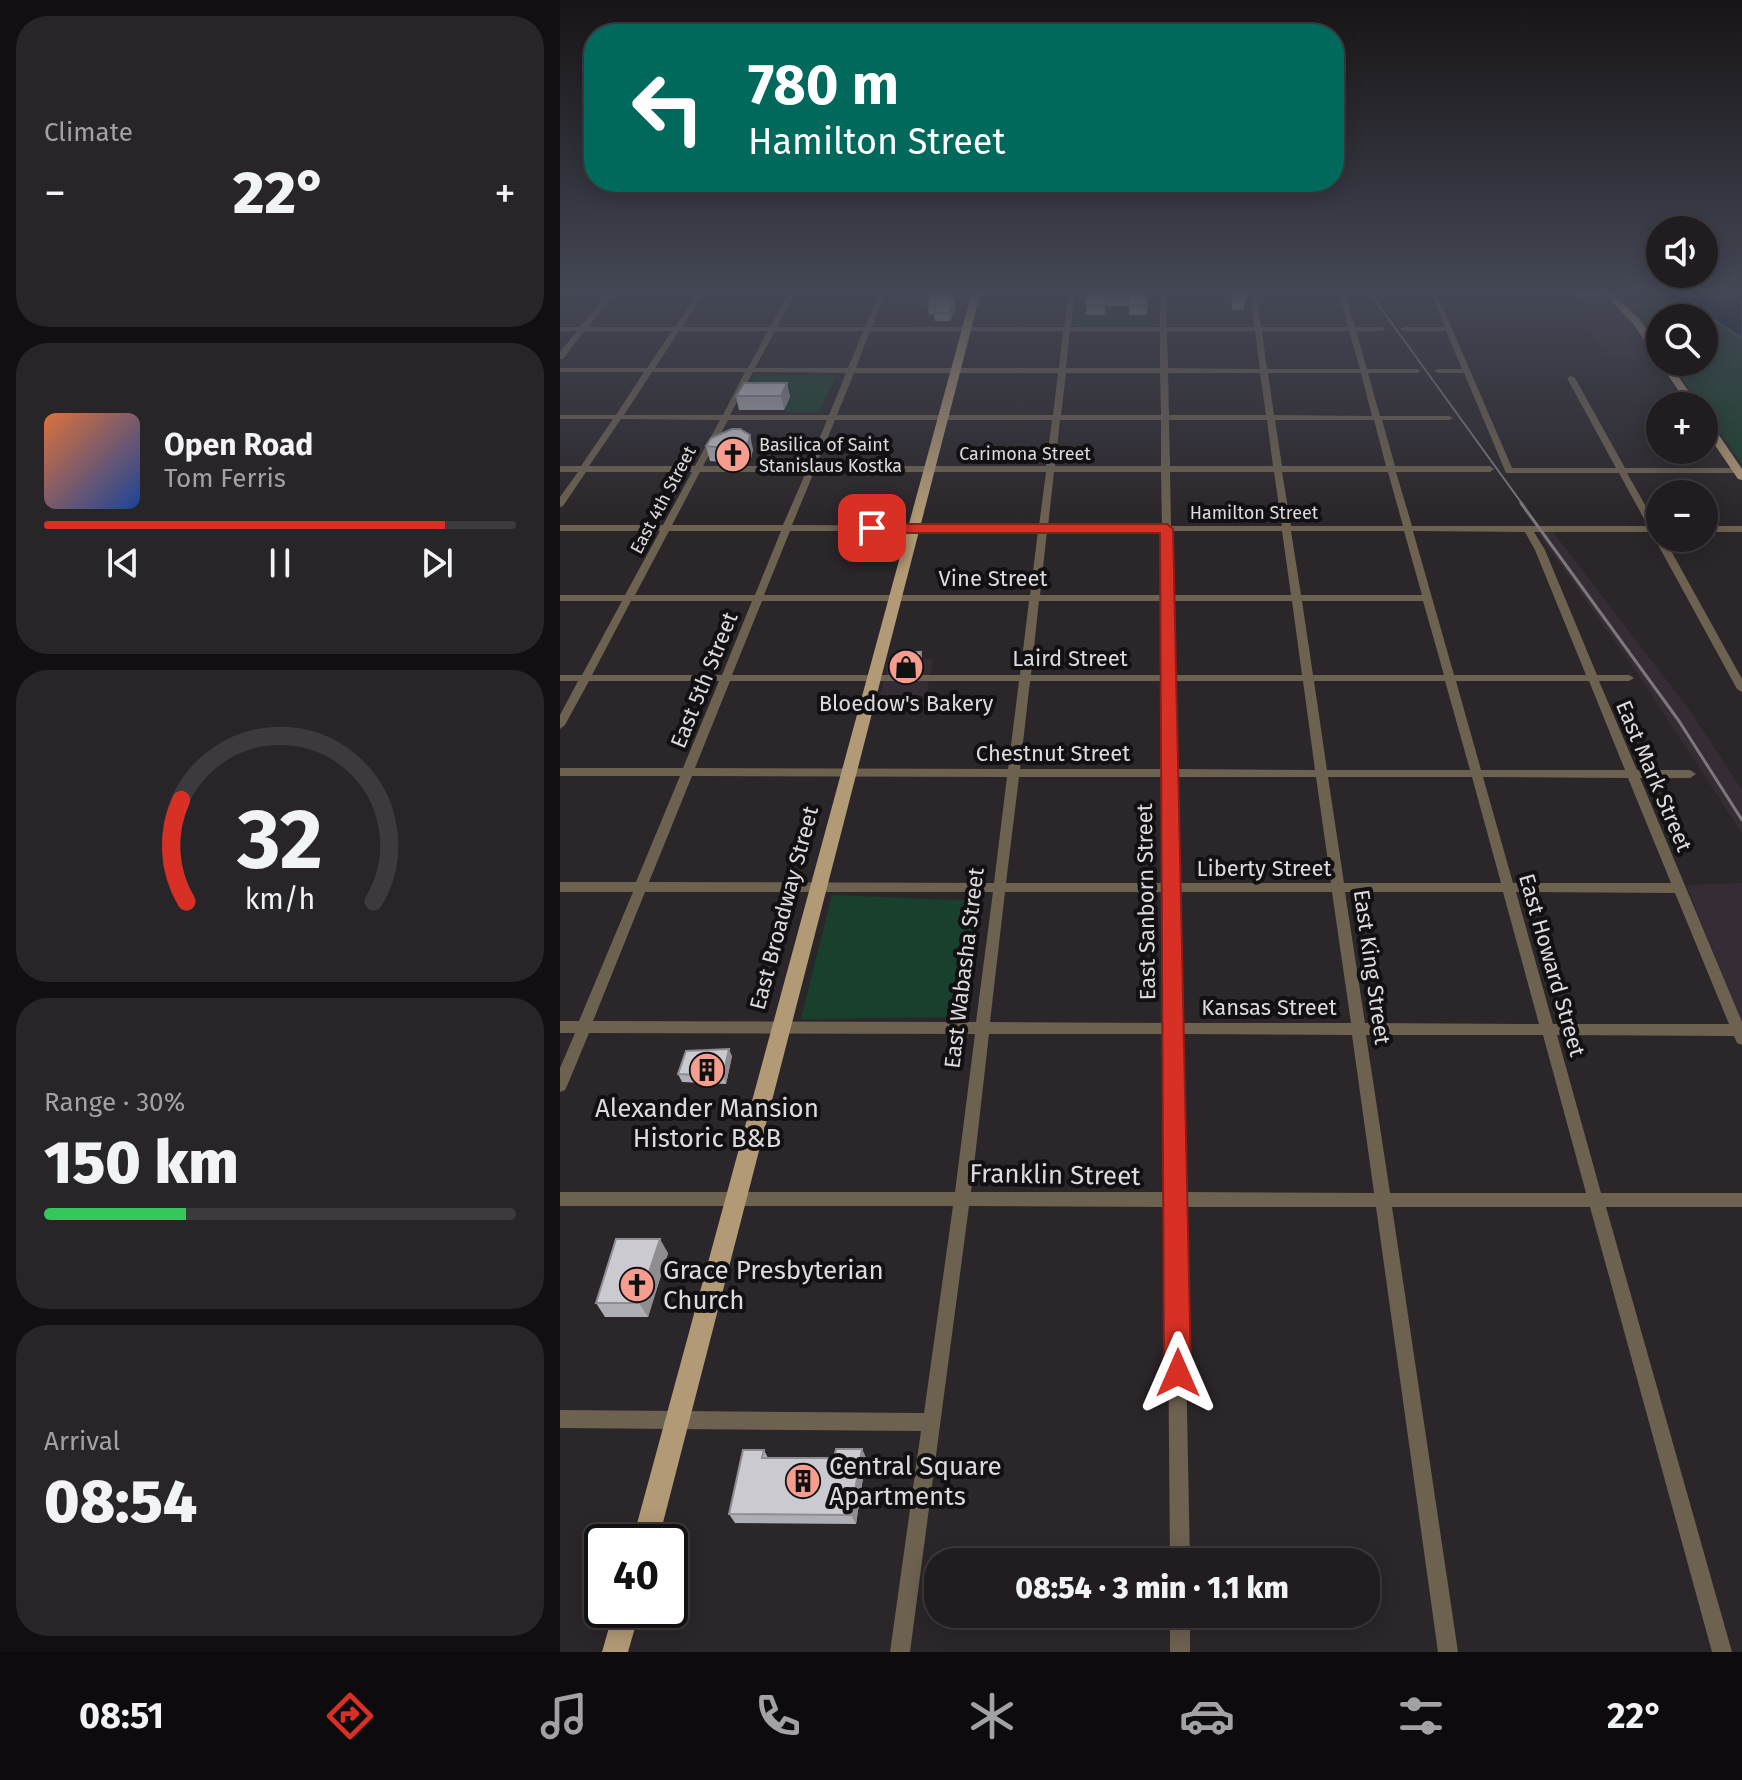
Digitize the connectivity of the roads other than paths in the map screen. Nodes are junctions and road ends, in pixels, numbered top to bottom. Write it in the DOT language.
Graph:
graph roads {
  1 [pos="653,366"];
  2 [pos="752,366"];
  3 [pos="853,366"];
  4 [pos="956,366"];
  5 [pos="1062,366"];
  6 [pos="1163,366"];
  7 [pos="1263,366"];
  8 [pos="1362,366"];
  9 [pos="1465,366"];
  10 [pos="560,370"];
  11 [pos="650,370"];
  12 [pos="750,370"];
  13 [pos="852,370"];
  14 [pos="955,370"];
  15 [pos="1062,370"];
  16 [pos="1163,370"];
  17 [pos="1264,370"];
  18 [pos="1363,370"];
  19 [pos="1417,371"];
  20 [pos="1438,371"];
  21 [pos="1467,371"];
  22 [pos="1571,378"];
  23 [pos="833,416"];
  24 [pos="560,417"];
  25 [pos="618,417"];
  26 [pos="725,417"];
  27 [pos="943,417"];
  28 [pos="1056,417"];
  29 [pos="1165,417"];
  30 [pos="1271,417"];
  31 [pos="1376,417"];
  32 [pos="1449,418"];
  33 [pos="1471,418"];
  34 [pos="1486,418"];
  35 [pos="1718,442"];
  36 [pos="560,469"];
  37 [pos="583,469"];
  38 [pos="697,469"];
  39 [pos="812,469"];
  40 [pos="1050,469"];
  41 [pos="1490,469"];
  42 [pos="1622,469"];
  43 [pos="929,470"];
  44 [pos="1166,470"];
  45 [pos="1279,470"];
  46 [pos="1391,470"];
  47 [pos="1740,474"];
  48 [pos="560,504"];
  49 [pos="1646,509"];
  50 [pos="560,528"];
  51 [pos="667,528"];
  52 [pos="788,528"];
  53 [pos="913,529"];
  54 [pos="1043,529"];
  55 [pos="1167,529"];
  56 [pos="1287,529"];
  57 [pos="1408,529"];
  58 [pos="1528,529"];
  59 [pos="1646,529"];
  60 [pos="1718,529"];
  61 [pos="1742,529"];
  62 [pos="1670,552"];
  63 [pos="560,598"];
  64 [pos="629,598"];
  65 [pos="760,598"];
  66 [pos="895,598"];
  67 [pos="1035,598"];
  68 [pos="1165,598"];
  69 [pos="1297,598"];
  70 [pos="1427,598"];
  71 [pos="560,678"];
  72 [pos="584,678"];
  73 [pos="728,678"];
  74 [pos="874,678"];
  75 [pos="1023,678"];
  76 [pos="1168,678"];
  77 [pos="1308,678"];
  78 [pos="1449,678"];
  79 [pos="1591,678"];
  80 [pos="1629,678"];
  81 [pos="1742,689"];
  82 [pos="560,725"];
  83 [pos="560,772"];
  84 [pos="688,772"];
  85 [pos="849,772"];
  86 [pos="1013,773"];
  87 [pos="1169,773"];
  88 [pos="1322,773"];
  89 [pos="1476,773"];
  90 [pos="1631,773"];
  91 [pos="1690,774"];
  92 [pos="560,887"];
  93 [pos="643,887"];
  94 [pos="818,888"];
  95 [pos="999,888"];
  96 [pos="1172,888"];
  97 [pos="1338,888"];
  98 [pos="1508,888"];
  99 [pos="1679,888"];
  100 [pos="560,1027"];
  101 [pos="584,1027"];
  102 [pos="781,1028"];
  103 [pos="980,1028"];
  104 [pos="1172,1029"];
  105 [pos="1358,1029"];
  106 [pos="1548,1030"];
  107 [pos="1740,1034"];
  108 [pos="560,1086"];
  109 [pos="736,1197"];
  110 [pos="962,1198"];
  111 [pos="560,1199"];
  112 [pos="1176,1200"];
  113 [pos="1742,1200"];
  114 [pos="1383,1201"];
  115 [pos="1596,1202"];
  116 [pos="560,1419"];
  117 [pos="677,1420"];
  118 [pos="931,1422"];
  119 [pos="650,1524"];
  120 [pos="1180,1548"];
  121 [pos="622,1628"];
  122 [pos="1180,1628"];
  123 [pos="615,1652"];
  124 [pos="900,1652"];
  125 [pos="1180,1652"];
  126 [pos="1448,1652"];
  127 [pos="1722,1652"];
  1 -- 11 [label="street"];
  2 -- 12 [label="street, East 4th Street"];
  3 -- 13 [label="street, East 5th Street"];
  4 -- 14 [label="main road, East Broadway Street"];
  5 -- 15 [label="street, East Wabasha Street"];
  6 -- 16 [label="street, East Sanborn Street"];
  7 -- 17 [label="street, East King Street"];
  8 -- 18 [label="street, East Howard Street"];
  9 -- 21 [label="street"];
  10 -- 11 [label="street"];
  11 -- 12 [label="street"];
  11 -- 25 [label="street"];
  12 -- 13 [label="street"];
  12 -- 26 [label="street, East 4th Street"];
  13 -- 14 [label="street"];
  13 -- 23 [label="street, East 5th Street"];
  14 -- 15 [label="street"];
  14 -- 27 [label="main road, East Broadway Street"];
  15 -- 16 [label="street"];
  15 -- 28 [label="street, East Wabasha Street"];
  16 -- 17 [label="street"];
  16 -- 29 [label="street, East Sanborn Street"];
  17 -- 18 [label="street"];
  17 -- 30 [label="street, East King Street"];
  18 -- 19 [label="street"];
  18 -- 31 [label="street, East Howard Street"];
  20 -- 21 [label="street"];
  21 -- 34 [label="street"];
  22 -- 42 [label="street"];
  23 -- 26 [label="street"];
  23 -- 27 [label="street"];
  23 -- 39 [label="street, East 5th Street"];
  24 -- 25 [label="street"];
  25 -- 26 [label="street"];
  25 -- 37 [label="street"];
  26 -- 38 [label="street, East 4th Street"];
  27 -- 28 [label="street"];
  27 -- 43 [label="main road, East Broadway Street"];
  28 -- 29 [label="street"];
  28 -- 40 [label="street, East Wabasha Street"];
  29 -- 30 [label="street"];
  29 -- 44 [label="street, East Sanborn Street"];
  30 -- 31 [label="street"];
  30 -- 45 [label="street, East King Street"];
  31 -- 32 [label="street"];
  31 -- 46 [label="street, East Howard Street"];
  33 -- 34 [label="street"];
  34 -- 42 [label="street"];
  35 -- 47 [label="main road"];
  36 -- 37 [label="street, Carimona Street"];
  37 -- 38 [label="street, Carimona Street"];
  37 -- 48 [label="street"];
  38 -- 39 [label="street, Carimona Street"];
  38 -- 51 [label="street, East 4th Street"];
  39 -- 43 [label="street, Carimona Street"];
  39 -- 52 [label="street, East 5th Street"];
  40 -- 43 [label="street, Carimona Street"];
  40 -- 44 [label="street, Carimona Street"];
  40 -- 54 [label="street, East Wabasha Street"];
  41 -- 46 [label="street, Carimona Street"];
  42 -- 47 [label="street"];
  42 -- 49 [label="street"];
  43 -- 53 [label="main road, East Broadway Street"];
  44 -- 45 [label="street, Carimona Street"];
  44 -- 55 [label="street, East Sanborn Street"];
  45 -- 46 [label="street, Carimona Street"];
  45 -- 56 [label="street, East King Street"];
  46 -- 57 [label="street, East Howard Street"];
  50 -- 51 [label="street, Hamilton Street"];
  51 -- 52 [label="street, Hamilton Street"];
  51 -- 64 [label="street, East 4th Street"];
  52 -- 53 [label="street, Hamilton Street"];
  52 -- 65 [label="street, East 5th Street"];
  53 -- 54 [label="street, Hamilton Street"];
  53 -- 66 [label="main road, East Broadway Street"];
  54 -- 55 [label="street, Hamilton Street"];
  54 -- 67 [label="street, East Wabasha Street"];
  55 -- 56 [label="street, Hamilton Street"];
  55 -- 68 [label="street, East Sanborn Street"];
  56 -- 57 [label="street, Hamilton Street"];
  56 -- 69 [label="street, East King Street"];
  57 -- 58 [label="street, Hamilton Street"];
  57 -- 70 [label="street, East Howard Street"];
  58 -- 59 [label="street, Hamilton Street"];
  58 -- 79 [label="street, East Mark Street"];
  60 -- 61 [label="street"];
  62 -- 81 [label="street"];
  63 -- 64 [label="street, Vine Street"];
  64 -- 65 [label="street, Vine Street"];
  64 -- 72 [label="street, East 4th Street"];
  65 -- 66 [label="street, Vine Street"];
  65 -- 73 [label="street, East 5th Street"];
  66 -- 67 [label="street, Vine Street"];
  66 -- 74 [label="main road, East Broadway Street"];
  67 -- 68 [label="street, Vine Street"];
  67 -- 75 [label="street, East Wabasha Street"];
  68 -- 69 [label="street, Vine Street"];
  68 -- 76 [label="street, East Sanborn Street"];
  69 -- 70 [label="street, Vine Street"];
  69 -- 77 [label="street, East King Street"];
  70 -- 78 [label="street, East Howard Street"];
  71 -- 72 [label="street, Laird Street"];
  72 -- 73 [label="street, Laird Street"];
  72 -- 82 [label="street, East 4th Street"];
  73 -- 74 [label="street, Laird Street"];
  73 -- 84 [label="street, East 5th Street"];
  74 -- 75 [label="street, Laird Street"];
  74 -- 85 [label="main road, East Broadway Street"];
  75 -- 76 [label="street, Laird Street"];
  75 -- 86 [label="street, East Wabasha Street"];
  76 -- 77 [label="street, Laird Street"];
  76 -- 87 [label="street, East Sanborn Street"];
  77 -- 78 [label="street, Laird Street"];
  77 -- 88 [label="street, East King Street"];
  78 -- 79 [label="street, Laird Street"];
  78 -- 89 [label="street, East Howard Street"];
  79 -- 80 [label="street, Laird Street"];
  79 -- 90 [label="street, East Mark Street"];
  83 -- 84 [label="street, Chestnut Street"];
  84 -- 85 [label="street, Chestnut Street"];
  84 -- 93 [label="street, East 5th Street"];
  85 -- 86 [label="street, Chestnut Street"];
  85 -- 94 [label="main road, East Broadway Street"];
  86 -- 87 [label="street, Chestnut Street"];
  86 -- 95 [label="street, East Wabasha Street"];
  87 -- 88 [label="street, Chestnut Street"];
  87 -- 96 [label="street, East Sanborn Street"];
  88 -- 89 [label="street, Chestnut Street"];
  88 -- 97 [label="street, East King Street"];
  89 -- 90 [label="street, Chestnut Street"];
  89 -- 98 [label="street, East Howard Street"];
  90 -- 91 [label="street, Chestnut Street"];
  90 -- 99 [label="street, East Mark Street"];
  92 -- 93 [label="street, Liberty Street"];
  93 -- 94 [label="street, Liberty Street"];
  93 -- 101 [label="street, East 5th Street"];
  94 -- 95 [label="street, Liberty Street"];
  94 -- 102 [label="main road, East Broadway Street"];
  95 -- 96 [label="street, Liberty Street"];
  95 -- 103 [label="street, East Wabasha Street"];
  96 -- 97 [label="street, Liberty Street"];
  96 -- 104 [label="street, East Sanborn Street"];
  97 -- 98 [label="street, Liberty Street"];
  97 -- 105 [label="street, East King Street"];
  98 -- 99 [label="street, Liberty Street"];
  98 -- 106 [label="street, East Howard Street"];
  99 -- 107 [label="street, East Mark Street"];
  100 -- 101 [label="street, Kansas Street"];
  101 -- 102 [label="street, Kansas Street"];
  101 -- 108 [label="street, East 5th Street"];
  102 -- 103 [label="street, Kansas Street"];
  102 -- 109 [label="main road, East Broadway Street"];
  103 -- 104 [label="street, Kansas Street"];
  103 -- 110 [label="street, East Wabasha Street"];
  104 -- 105 [label="street, Kansas Street"];
  104 -- 112 [label="street, East Sanborn Street"];
  105 -- 106 [label="street, Kansas Street"];
  105 -- 114 [label="street, East King Street"];
  106 -- 107 [label="street, Kansas Street"];
  106 -- 115 [label="street, East Howard Street"];
  109 -- 110 [label="street, Franklin Street"];
  109 -- 111 [label="street, Franklin Street"];
  109 -- 117 [label="main road, East Broadway Street"];
  110 -- 112 [label="street, Franklin Street"];
  110 -- 118 [label="street, East Wabasha Street"];
  112 -- 114 [label="street, Franklin Street"];
  112 -- 120 [label="street, East Sanborn Street"];
  113 -- 115 [label="street, Franklin Street"];
  114 -- 115 [label="street, Franklin Street"];
  114 -- 126 [label="street, East King Street"];
  115 -- 127 [label="street, East Howard Street"];
  116 -- 117 [label="street"];
  117 -- 118 [label="street"];
  117 -- 119 [label="main road, East Broadway Street"];
  118 -- 124 [label="street, East Wabasha Street"];
  121 -- 123 [label="main road"];
  122 -- 125 [label="street"];
}
